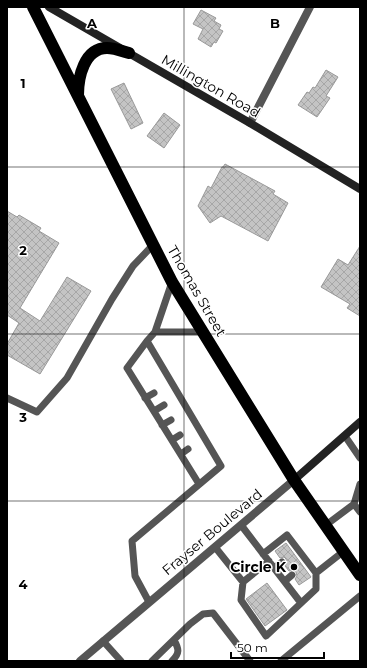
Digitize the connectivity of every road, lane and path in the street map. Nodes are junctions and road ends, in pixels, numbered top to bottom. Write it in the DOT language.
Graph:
graph roads {
  1 [pos="33,7"];
  2 [pos="49,7"];
  3 [pos="310,7"];
  4 [pos="129,53"];
  5 [pos="78,96"];
  6 [pos="250,123"];
  7 [pos="359,185"];
  8 [pos="153,245"];
  9 [pos="172,282"];
  10 [pos="155,332"];
  11 [pos="203,332"];
  12 [pos="147,341"];
  13 [pos="154,392"];
  14 [pos="7,398"];
  15 [pos="145,398"];
  16 [pos="164,405"];
  17 [pos="154,411"];
  18 [pos="171,420"];
  19 [pos="360,422"];
  20 [pos="162,425"];
  21 [pos="180,435"];
  22 [pos="345,436"];
  23 [pos="172,440"];
  24 [pos="188,449"];
  25 [pos="181,454"];
  26 [pos="360,458"];
  27 [pos="294,480"];
  28 [pos="199,484"];
  29 [pos="360,484"];
  30 [pos="354,504"];
  31 [pos="360,512"];
  32 [pos="242,525"];
  33 [pos="326,525"];
  34 [pos="215,547"];
  35 [pos="344,551"];
  36 [pos="263,554"];
  37 [pos="269,561"];
  38 [pos="282,562"];
  39 [pos="274,568"];
  40 [pos="358,568"];
  41 [pos="316,573"];
  42 [pos="292,576"];
  43 [pos="285,581"];
  44 [pos="243,582"];
  45 [pos="360,596"];
  46 [pos="149,602"];
  47 [pos="301,603"];
  48 [pos="174,640"];
  49 [pos="103,641"];
  50 [pos="80,661"];
  51 [pos="121,661"];
  52 [pos="152,661"];
  53 [pos="172,661"];
  54 [pos="250,661"];
  55 [pos="281,661"];
  1 -- 5 [label="highway, Thomas Street"];
  2 -- 4 [label="main road, Millington Road"];
  3 -- 6 [label="street"];
  4 -- 5 [label="highway"];
  4 -- 6 [label="main road, Millington Road"];
  5 -- 8 [label="highway, Thomas Street"];
  6 -- 7 [label="main road, Millington Road"];
  8 -- 9 [label="highway, Thomas Street"];
  8 -- 14 [label="lane"];
  9 -- 10 [label="lane"];
  9 -- 11 [label="highway, Thomas Street"];
  10 -- 11 [label="lane"];
  10 -- 12 [label="lane"];
  11 -- 27 [label="highway, Thomas Street"];
  12 -- 15 [label="lane"];
  12 -- 28 [label="lane"];
  13 -- 15 [label="lane"];
  15 -- 17 [label="lane"];
  16 -- 17 [label="lane"];
  17 -- 20 [label="lane"];
  18 -- 20 [label="lane"];
  19 -- 22 [label="main road, Frayser Boulevard"];
  20 -- 23 [label="lane"];
  21 -- 23 [label="lane"];
  22 -- 26 [label="lane"];
  22 -- 27 [label="main road, Frayser Boulevard"];
  23 -- 25 [label="lane"];
  24 -- 25 [label="lane"];
  25 -- 28 [label="lane"];
  27 -- 32 [label="street, Frayser Boulevard"];
  27 -- 33 [label="highway, Thomas Street"];
  28 -- 46 [label="lane"];
  29 -- 30 [label="lane"];
  30 -- 31 [label="lane"];
  30 -- 33 [label="lane"];
  32 -- 34 [label="street, Frayser Boulevard"];
  32 -- 36 [label="lane"];
  33 -- 35 [label="highway, Thomas Street"];
  34 -- 44 [label="lane"];
  34 -- 46 [label="street, Frayser Boulevard"];
  35 -- 40 [label="highway, Thomas Street"];
  35 -- 41 [label="lane"];
  36 -- 37 [label="lane"];
  36 -- 41 [label="lane"];
  37 -- 39 [label="lane"];
  37 -- 44 [label="lane"];
  38 -- 39 [label="lane"];
  39 -- 43 [label="lane"];
  41 -- 47 [label="lane"];
  42 -- 43 [label="lane"];
  43 -- 47 [label="lane"];
  44 -- 47 [label="lane"];
  45 -- 55 [label="lane"];
  46 -- 49 [label="street, Frayser Boulevard"];
  48 -- 52 [label="lane"];
  48 -- 53 [label="lane"];
  48 -- 54 [label="lane"];
  49 -- 50 [label="street, Frayser Boulevard"];
  49 -- 51 [label="lane"];
}
